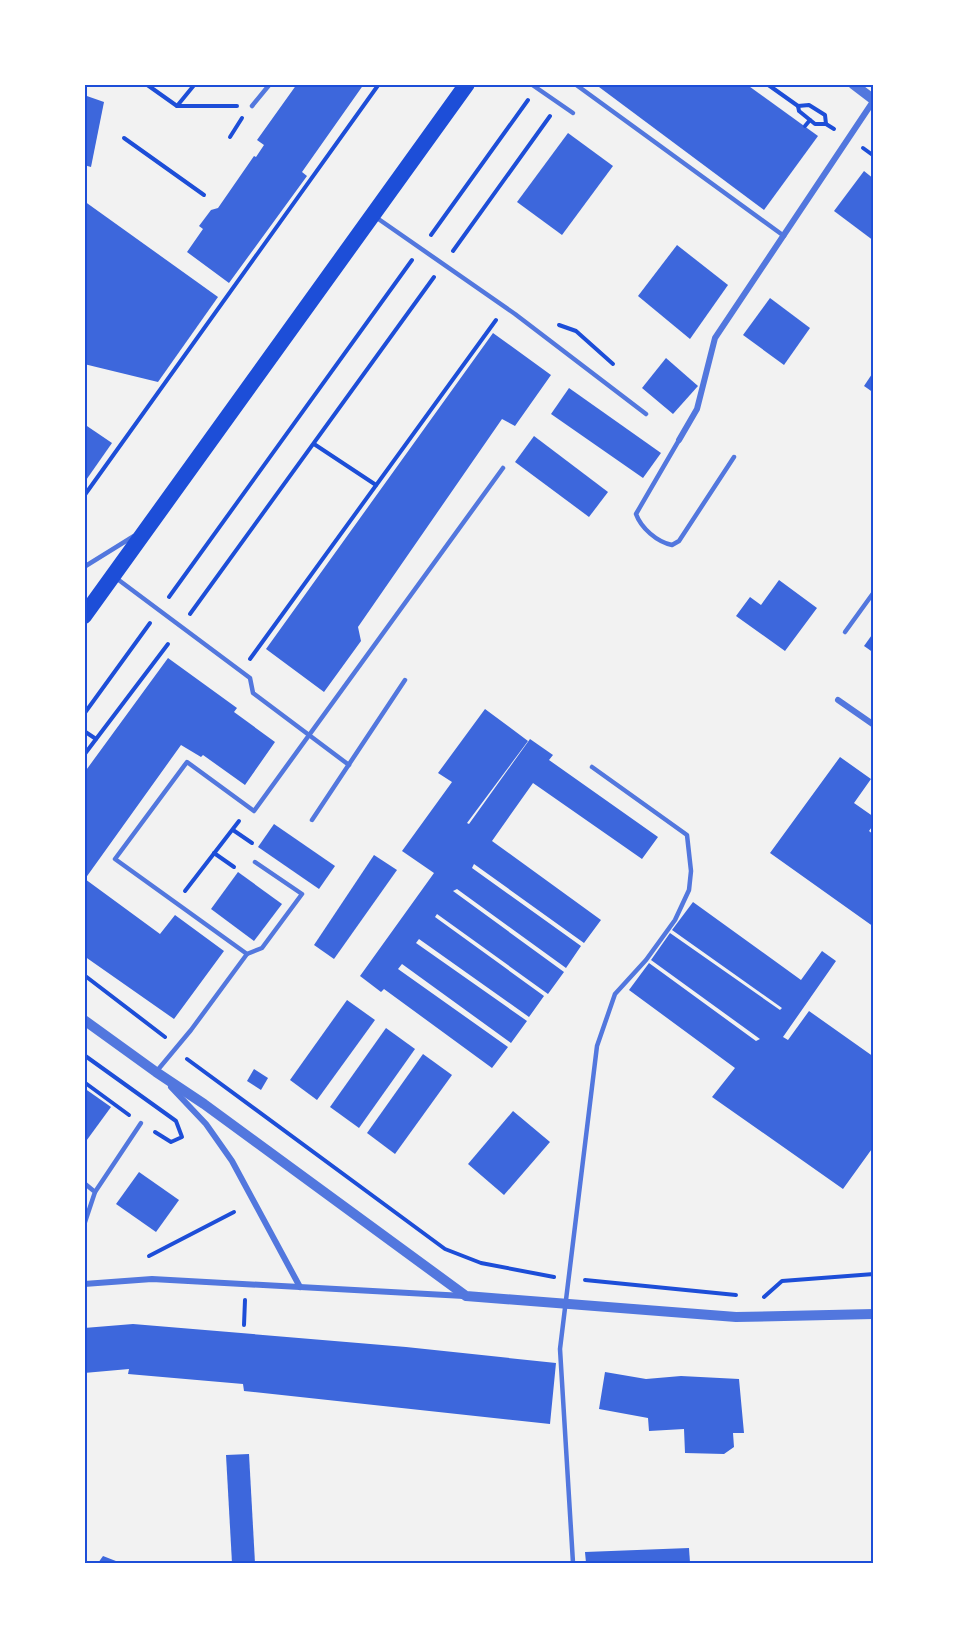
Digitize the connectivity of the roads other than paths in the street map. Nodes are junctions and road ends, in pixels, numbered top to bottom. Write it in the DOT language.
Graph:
graph roads {
  1 [pos="270,84"];
  2 [pos="467,84"];
  3 [pos="531,84"];
  4 [pos="575,84"];
  5 [pos="853,84"];
  6 [pos="874,100"];
  7 [pos="252,106"];
  8 [pos="573,113"];
  9 [pos="373,215"];
  10 [pos="784,236"];
  11 [pos="646,414"];
  12 [pos="679,440"];
  13 [pos="734,457"];
  14 [pos="503,468"];
  15 [pos="149,527"];
  16 [pos="84,567"];
  17 [pos="114,576"];
  18 [pos="874,592"];
  19 [pos="84,616"];
  20 [pos="845,632"];
  21 [pos="405,680"];
  22 [pos="838,700"];
  23 [pos="874,725"];
  24 [pos="308,735"];
  25 [pos="348,765"];
  26 [pos="592,767"];
  27 [pos="312,820"];
  28 [pos="255,862"];
  29 [pos="248,954"];
  30 [pos="84,1020"];
  31 [pos="159,1075"];
  32 [pos="141,1123"];
  33 [pos="84,1183"];
  34 [pos="95,1192"];
  35 [pos="84,1225"];
  36 [pos="84,1284"];
  37 [pos="300,1287"];
  38 [pos="466,1296"];
  39 [pos="565,1304"];
  40 [pos="874,1314"];
  41 [pos="573,1563"];
  1 -- 7 [label="lane"];
  2 -- 9 [label="highway"];
  3 -- 8 [label="lane"];
  4 -- 10 [label="lane"];
  5 -- 6 [label="street"];
  6 -- 10 [label="street"];
  9 -- 11 [label="lane"];
  9 -- 15 [label="highway"];
  10 -- 12 [label="street"];
  12 -- 13 [label="lane"];
  14 -- 24 [label="lane"];
  15 -- 16 [label="lane"];
  15 -- 17 [label="highway"];
  17 -- 19 [label="highway"];
  17 -- 24 [label="lane"];
  18 -- 20 [label="lane"];
  21 -- 25 [label="lane"];
  22 -- 23 [label="street"];
  24 -- 25 [label="lane"];
  24 -- 29 [label="lane"];
  25 -- 27 [label="lane"];
  26 -- 39 [label="lane"];
  28 -- 29 [label="lane"];
  29 -- 31 [label="lane"];
  30 -- 31 [label="street"];
  31 -- 37 [label="street"];
  31 -- 38 [label="street"];
  32 -- 34 [label="lane"];
  33 -- 34 [label="lane"];
  34 -- 35 [label="lane"];
  36 -- 37 [label="street"];
  37 -- 38 [label="street"];
  38 -- 39 [label="street"];
  39 -- 40 [label="street"];
  39 -- 41 [label="lane"];
}
